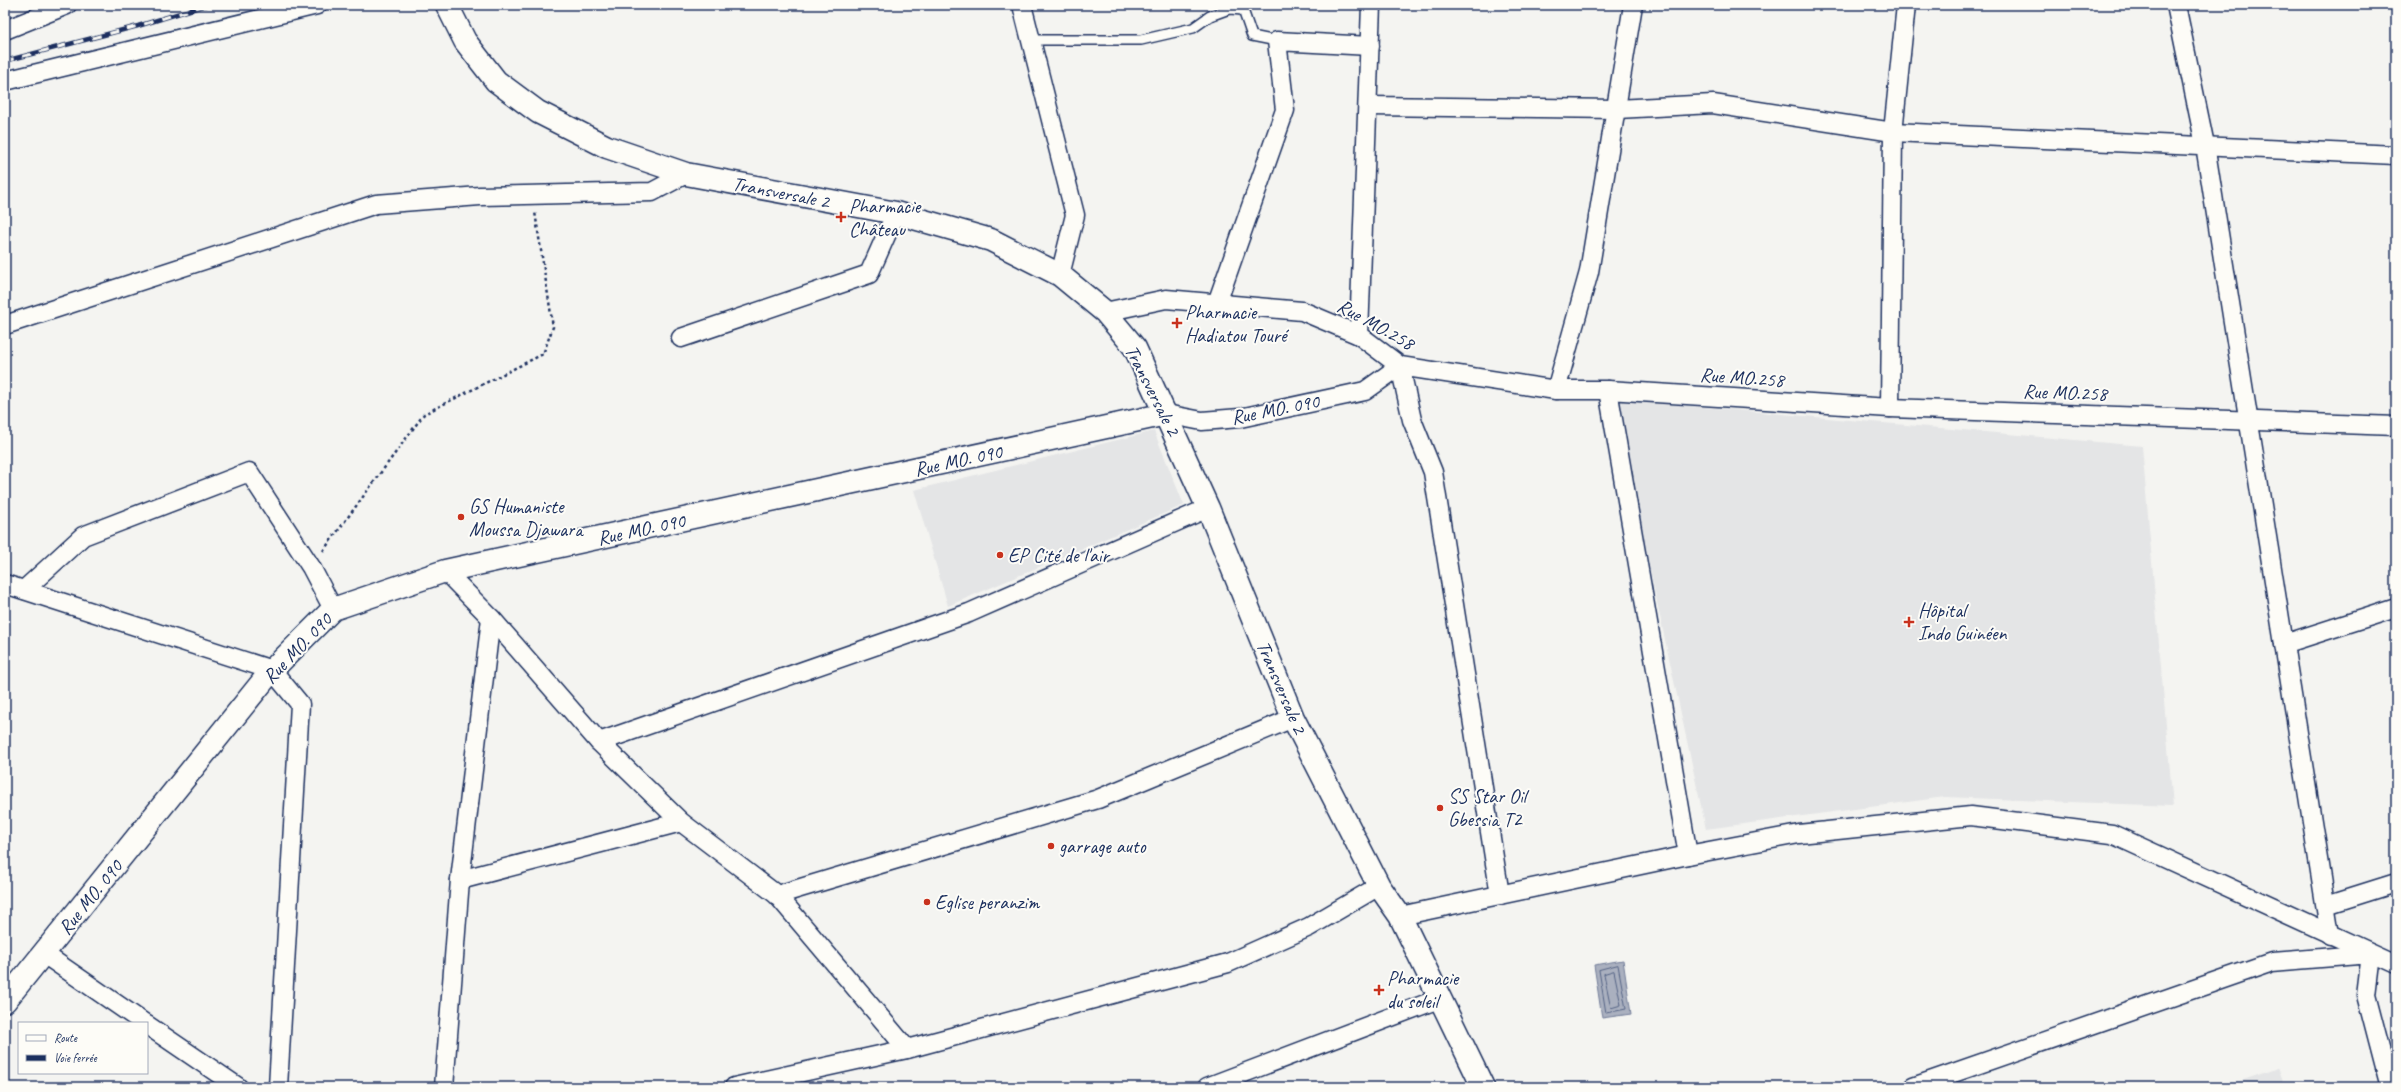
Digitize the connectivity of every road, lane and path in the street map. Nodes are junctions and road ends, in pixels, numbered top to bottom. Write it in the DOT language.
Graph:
graph roads {
  1 [pos="67,5"];
  2 [pos="317,5"];
  3 [pos="447,5"];
  4 [pos="1022,5"];
  5 [pos="1371,5"];
  6 [pos="1632,5"];
  7 [pos="1906,5"];
  8 [pos="2176,5"];
  9 [pos="5,30"];
  10 [pos="1031,40"];
  11 [pos="1277,41"];
  12 [pos="1370,46"];
  13 [pos="5,81"];
  14 [pos="1368,106"];
  15 [pos="1617,108"];
  16 [pos="1893,132"];
  17 [pos="2205,145"];
  18 [pos="2396,154"];
  19 [pos="686,174"];
  20 [pos="532,195"];
  21 [pos="896,213"];
  22 [pos="1060,275"];
  23 [pos="1217,303"];
  24 [pos="1105,312"];
  25 [pos="5,325"];
  26 [pos="1359,335"];
  27 [pos="681,338"];
  28 [pos="1400,366"];
  29 [pos="1556,390"];
  30 [pos="1608,390"];
  31 [pos="1890,408"];
  32 [pos="1166,414"];
  33 [pos="2247,419"];
  34 [pos="2396,426"];
  35 [pos="1208,508"];
  36 [pos="311,567"];
  37 [pos="445,572"];
  38 [pos="5,584"];
  39 [pos="24,590"];
  40 [pos="2396,608"];
  41 [pos="333,609"];
  42 [pos="491,618"];
  43 [pos="2284,644"];
  44 [pos="272,670"];
  45 [pos="1293,718"];
  46 [pos="599,742"];
  47 [pos="681,822"];
  48 [pos="1688,855"];
  49 [pos="460,880"];
  50 [pos="2396,883"];
  51 [pos="1379,886"];
  52 [pos="777,895"];
  53 [pos="1500,895"];
  54 [pos="2326,905"];
  55 [pos="1400,916"];
  56 [pos="2330,935"];
  57 [pos="44,954"];
  58 [pos="2371,954"];
  59 [pos="2396,964"];
  60 [pos="1441,998"];
  61 [pos="5,1002"];
  62 [pos="143,1022"];
  63 [pos="148,1026"];
  64 [pos="907,1049"];
  65 [pos="811,1079"];
  66 [pos="238,1087"];
  67 [pos="278,1087"];
  68 [pos="444,1087"];
  69 [pos="734,1087"];
  70 [pos="1207,1087"];
  71 [pos="1483,1087"];
  72 [pos="1913,1087"];
  73 [pos="2390,1087"];
  1 -- 9 [label="street"];
  2 -- 13 [label="street"];
  3 -- 19 [label="main road, Transversale 2"];
  4 -- 10 [label="street"];
  5 -- 12 [label="street"];
  6 -- 15 [label="street"];
  7 -- 16 [label="street"];
  8 -- 17 [label="street"];
  10 -- 11 [label="lane"];
  10 -- 22 [label="street"];
  11 -- 12 [label="street"];
  11 -- 23 [label="street"];
  12 -- 14 [label="street"];
  14 -- 15 [label="street"];
  14 -- 26 [label="street"];
  15 -- 16 [label="street"];
  15 -- 29 [label="street"];
  16 -- 17 [label="street"];
  16 -- 31 [label="street"];
  17 -- 18 [label="street"];
  17 -- 33 [label="street"];
  19 -- 20 [label="street"];
  19 -- 21 [label="main road, Transversale 2"];
  20 -- 25 [label="street"];
  20 -- 36 [label="path"];
  21 -- 22 [label="main road, Transversale 2"];
  21 -- 27 [label="street"];
  22 -- 24 [label="main road, Transversale 2"];
  23 -- 24 [label="street, Rue MO.258"];
  23 -- 26 [label="street, Rue MO.258"];
  24 -- 32 [label="main road, Transversale 2"];
  26 -- 28 [label="street, Rue MO.258"];
  28 -- 29 [label="street, Rue MO.258"];
  28 -- 32 [label="street, Rue MO. 090"];
  28 -- 53 [label="street"];
  29 -- 30 [label="street, Rue MO.258"];
  30 -- 31 [label="street, Rue MO.258"];
  30 -- 48 [label="street"];
  31 -- 33 [label="street, Rue MO.258"];
  32 -- 35 [label="main road, Transversale 2"];
  32 -- 37 [label="main road, Rue MO. 090"];
  33 -- 34 [label="street, Rue MO.258"];
  33 -- 43 [label="street"];
  35 -- 45 [label="main road, Transversale 2"];
  35 -- 46 [label="street"];
  36 -- 39 [label="street"];
  36 -- 41 [label="street"];
  37 -- 41 [label="main road, Rue MO. 090"];
  37 -- 42 [label="street"];
  38 -- 39 [label="street"];
  39 -- 44 [label="street"];
  40 -- 43 [label="street"];
  41 -- 44 [label="main road, Rue MO. 090"];
  42 -- 46 [label="street"];
  42 -- 49 [label="street"];
  43 -- 54 [label="street"];
  44 -- 57 [label="main road, Rue MO. 090"];
  44 -- 67 [label="street"];
  45 -- 51 [label="main road, Transversale 2"];
  45 -- 52 [label="street"];
  46 -- 47 [label="street"];
  47 -- 49 [label="street"];
  47 -- 52 [label="street"];
  48 -- 53 [label="street"];
  48 -- 56 [label="street"];
  49 -- 68 [label="street"];
  50 -- 54 [label="street"];
  51 -- 55 [label="main road, Transversale 2"];
  51 -- 64 [label="street"];
  52 -- 64 [label="street"];
  53 -- 55 [label="street"];
  54 -- 56 [label="street"];
  55 -- 60 [label="main road, Transversale 2"];
  56 -- 58 [label="street"];
  57 -- 61 [label="main road, Rue MO. 090"];
  57 -- 62 [label="street"];
  58 -- 59 [label="street"];
  58 -- 72 [label="street"];
  58 -- 73 [label="street"];
  60 -- 70 [label="street"];
  60 -- 71 [label="main road, Transversale 2"];
  63 -- 66 [label="street"];
  64 -- 65 [label="street"];
  65 -- 69 [label="street"];
}
